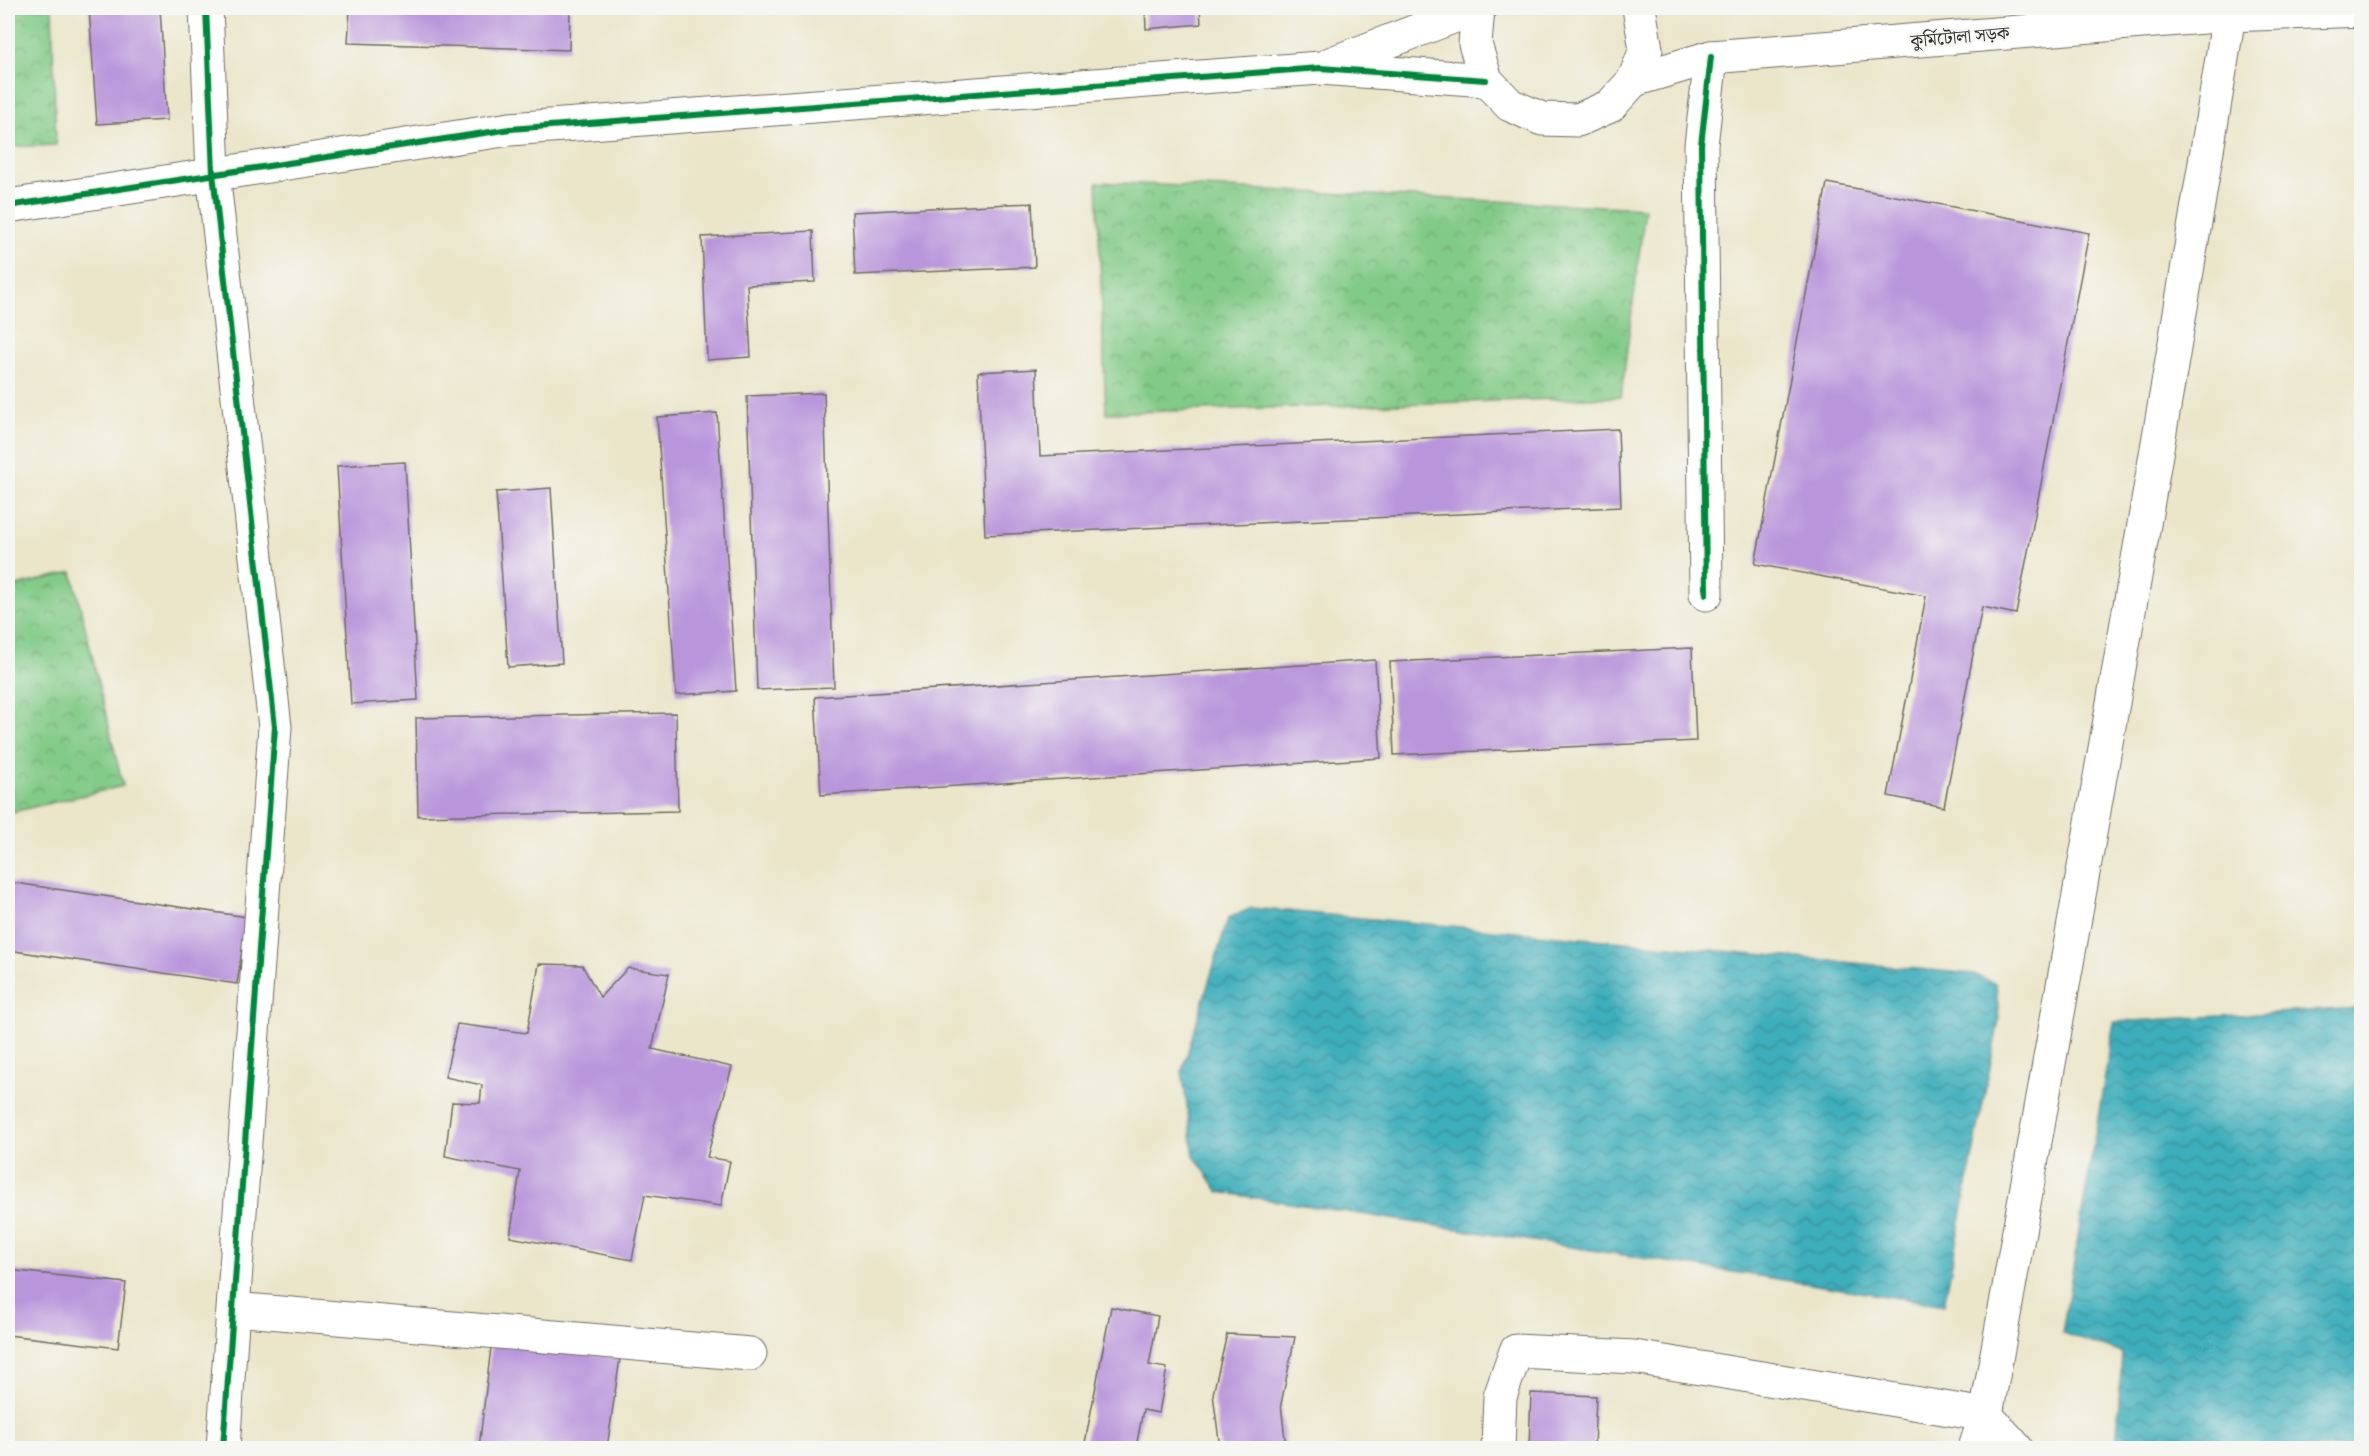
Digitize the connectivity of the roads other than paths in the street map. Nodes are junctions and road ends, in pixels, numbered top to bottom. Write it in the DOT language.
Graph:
graph roads {
  1 [pos="206,8"];
  2 [pos="1477,8"];
  3 [pos="1639,8"];
  4 [pos="2361,10"];
  5 [pos="2229,15"];
  6 [pos="1711,57"];
  7 [pos="1320,68"];
  8 [pos="1486,80"];
  9 [pos="1634,80"];
  10 [pos="213,173"];
  11 [pos="8,206"];
  12 [pos="1706,594"];
  13 [pos="234,1308"];
  14 [pos="750,1354"];
  15 [pos="1986,1415"];
  16 [pos="223,1449"];
  17 [pos="1498,1449"];
  18 [pos="1975,1449"];
  19 [pos="2016,1449"];
  1 -- 10 [label="street"];
  2 -- 7 [label="street"];
  2 -- 8 [label="street"];
  3 -- 9 [label="street"];
  4 -- 5 [label="street, কুর্মিটোলা সড়ক"];
  5 -- 6 [label="street, কুর্মিটোলা সড়ক"];
  5 -- 15 [label="street"];
  6 -- 9 [label="street, কুর্মিটোলা সড়ক"];
  6 -- 12 [label="street"];
  7 -- 8 [label="street"];
  7 -- 10 [label="street"];
  8 -- 9 [label="street"];
  10 -- 11 [label="street"];
  10 -- 13 [label="street"];
  13 -- 14 [label="street"];
  13 -- 16 [label="street"];
  15 -- 17 [label="street"];
  15 -- 18 [label="street"];
  15 -- 19 [label="street"];
}
